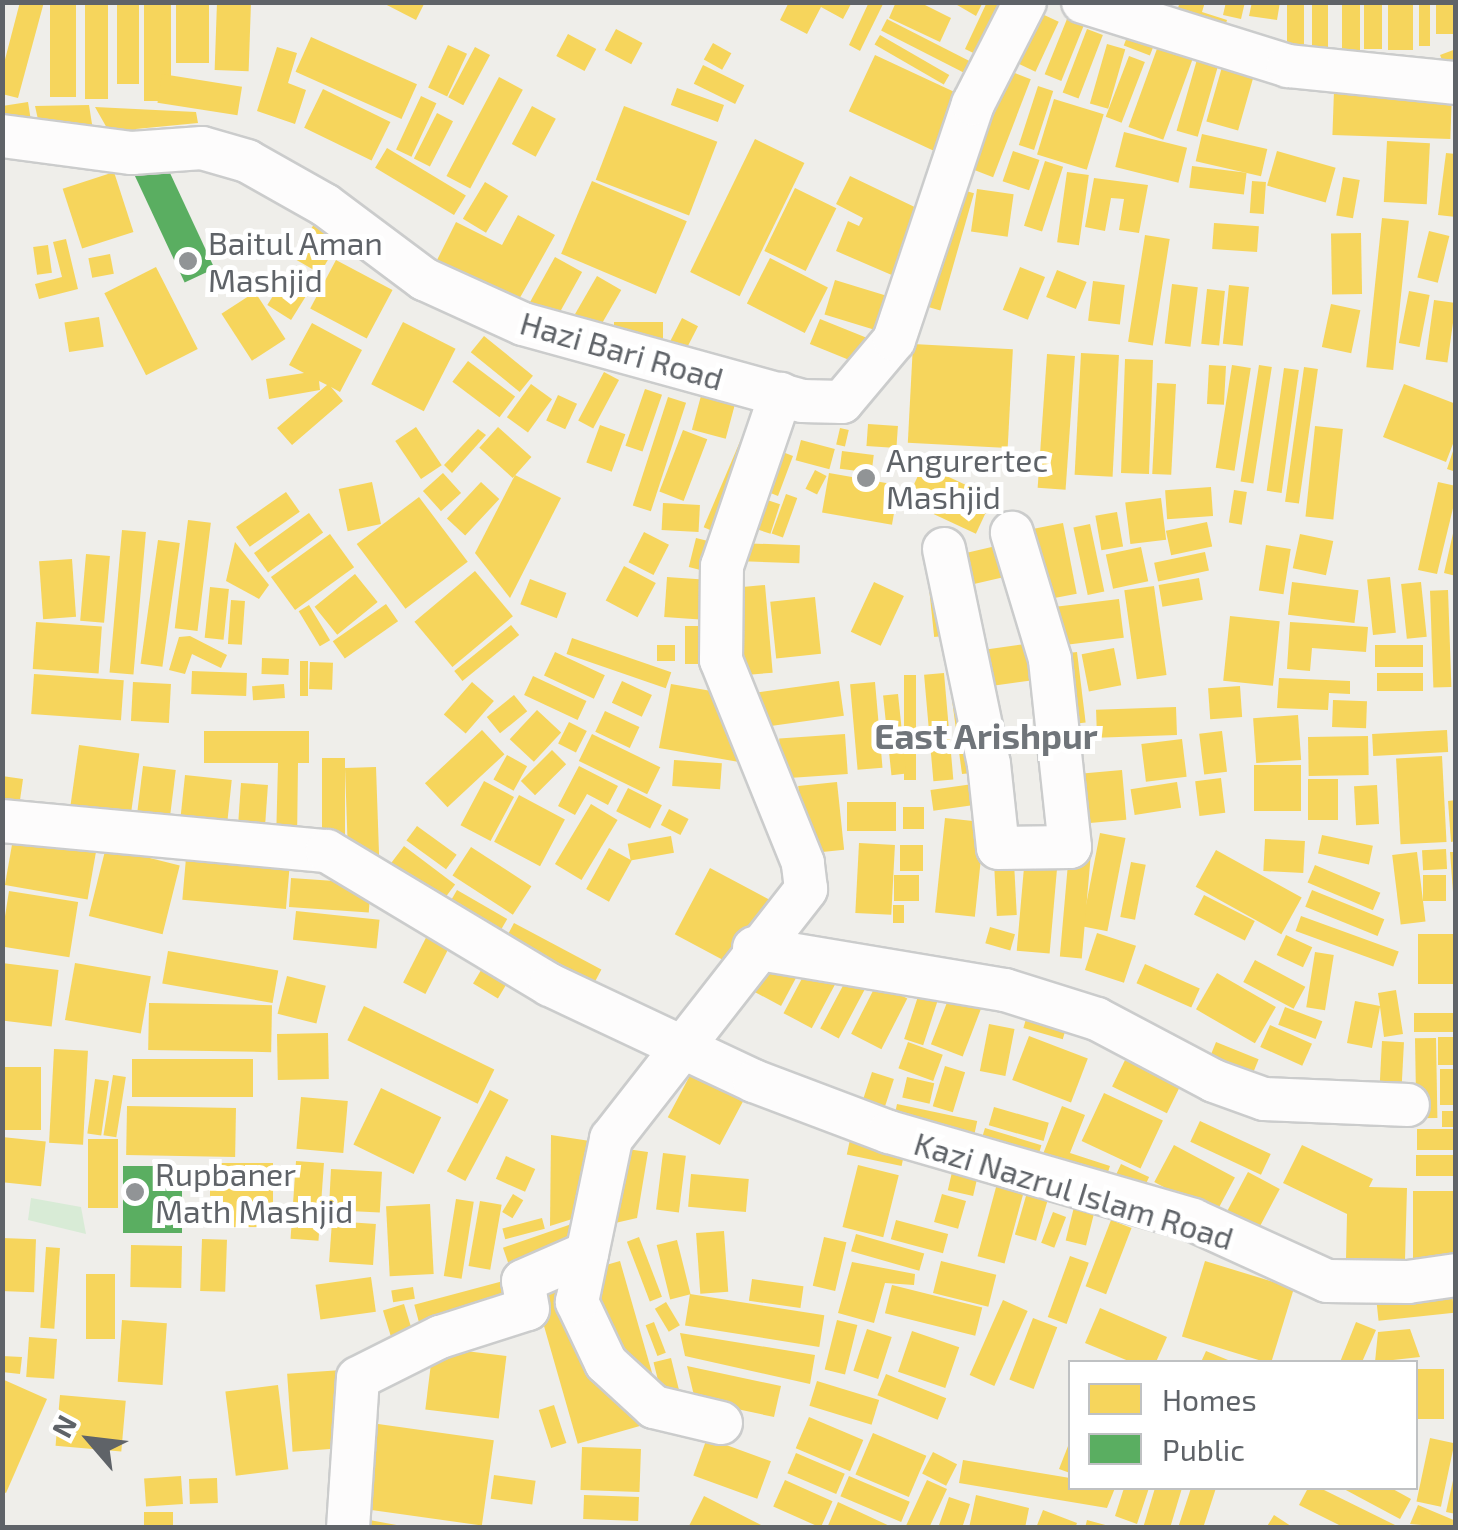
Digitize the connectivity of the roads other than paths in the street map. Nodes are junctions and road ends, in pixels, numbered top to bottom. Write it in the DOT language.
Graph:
graph roads {
  1 [pos="1024,2"];
  2 [pos="1083,2"];
  3 [pos="1166,16"];
  4 [pos="1456,83"];
  5 [pos="2,136"];
  6 [pos="781,394"];
  7 [pos="1012,533"];
  8 [pos="944,549"];
  9 [pos="2,821"];
  10 [pos="754,948"];
  11 [pos="678,1044"];
  12 [pos="1408,1106"];
  13 [pos="587,1254"];
  14 [pos="1456,1275"];
  15 [pos="722,1423"];
  16 [pos="348,1528"];
  1 -- 6 [label="street, Hazi Bari Road"];
  2 -- 3 [label="street"];
  3 -- 4 [label="street"];
  5 -- 6 [label="street, Hazi Bari Road"];
  6 -- 10 [label="street"];
  7 -- 8 [label="street"];
  9 -- 11 [label="street, Kazi Nazrul Islam Road"];
  10 -- 11 [label="street"];
  10 -- 12 [label="street"];
  11 -- 13 [label="street"];
  11 -- 14 [label="street, Kazi Nazrul Islam Road"];
  13 -- 15 [label="street"];
  13 -- 16 [label="street"];
}
